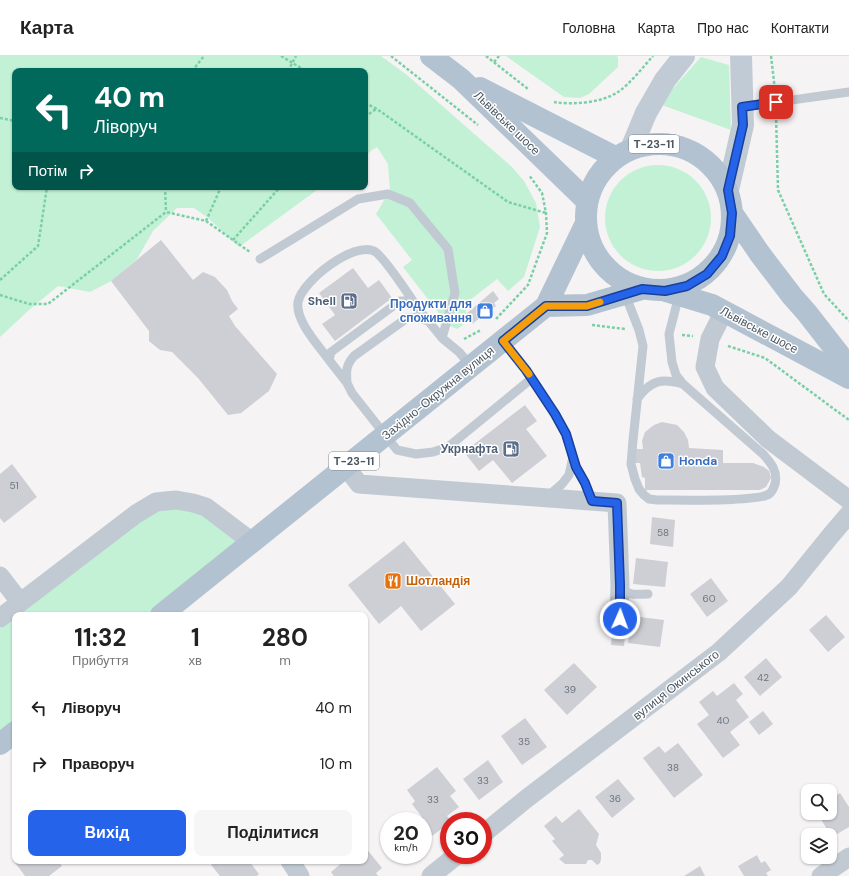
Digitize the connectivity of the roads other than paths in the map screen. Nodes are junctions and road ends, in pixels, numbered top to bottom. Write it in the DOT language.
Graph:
graph roads {
  1 [pos="432,56"];
  2 [pos="684,56"];
  3 [pos="741,56"];
  4 [pos="461,79"];
  5 [pos="849,92"];
  6 [pos="742,107"];
  7 [pos="623,153"];
  8 [pos="728,190"];
  9 [pos="587,201"];
  10 [pos="732,213"];
  11 [pos="586,223"];
  12 [pos="260,259"];
  13 [pos="634,292"];
  14 [pos="672,293"];
  15 [pos="546,306"];
  16 [pos="418,307"];
  17 [pos="724,311"];
  18 [pos="428,321"];
  19 [pos="442,338"];
  20 [pos="503,341"];
  21 [pos="329,360"];
  22 [pos="471,366"];
  23 [pos="849,367"];
  24 [pos="849,378"];
  25 [pos="532,379"];
  26 [pos="347,383"];
  27 [pos="682,384"];
  28 [pos="637,399"];
  29 [pos="385,436"];
  30 [pos="573,456"];
  31 [pos="346,467"];
  32 [pos="547,497"];
  33 [pos="849,500"];
  34 [pos="592,501"];
  35 [pos="849,514"];
  36 [pos="252,542"];
  37 [pos="0,576"];
  38 [pos="620,585"];
  39 [pos="648,594"];
  40 [pos="20,602"];
  41 [pos="165,612"];
  42 [pos="0,618"];
  43 [pos="620,619"];
  44 [pos="12,734"];
  45 [pos="0,744"];
  46 [pos="492,827"];
  47 [pos="849,857"];
  48 [pos="292,864"];
  49 [pos="446,864"];
  50 [pos="300,876"];
  51 [pos="431,876"];
  52 [pos="821,876"];
  1 -- 4 [label="main road, Львівське шосе"];
  2 -- 7 [label="main road, Т-23-11"];
  3 -- 6 [label="main road, Т-23-11"];
  4 -- 7 [label="main road, Львівське шосе"];
  4 -- 9 [label="main road, Львівське шосе"];
  5 -- 6 [label="lane"];
  6 -- 8 [label="main road, Т-23-11"];
  7 -- 8 [label="main road, Т-23-11"];
  7 -- 9 [label="main road, Т-23-11"];
  8 -- 10 [label="main road, Т-23-11"];
  9 -- 11 [label="main road, Т-23-11"];
  10 -- 14 [label="main road, Т-23-11"];
  10 -- 23 [label="main road"];
  11 -- 13 [label="main road, Т-23-11"];
  11 -- 15 [label="main road, Західно-Окружна вулиця / Т-23-11"];
  12 -- 19 [label="lane"];
  13 -- 14 [label="main road, Т-23-11"];
  13 -- 15 [label="main road, Т-23-11"];
  13 -- 28 [label="lane"];
  14 -- 17 [label="main road, Львівське шосе"];
  14 -- 27 [label="lane"];
  15 -- 20 [label="main road, Західно-Окружна вулиця / Т-23-11"];
  16 -- 18 [label="lane"];
  16 -- 21 [label="lane"];
  16 -- 21 [label="lane"];
  17 -- 24 [label="main road, Львівське шосе"];
  17 -- 33 [label="street"];
  18 -- 19 [label="lane"];
  18 -- 26 [label="lane"];
  19 -- 22 [label="lane"];
  20 -- 22 [label="main road, Західно-Окружна вулиця / Т-23-11"];
  20 -- 25 [label="lane"];
  21 -- 26 [label="lane"];
  22 -- 29 [label="main road, Західно-Окружна вулиця / Т-23-11"];
  25 -- 29 [label="lane"];
  25 -- 30 [label="lane"];
  26 -- 29 [label="lane"];
  27 -- 28 [label="lane"];
  27 -- 28 [label="lane"];
  29 -- 31 [label="main road, Західно-Окружна вулиця / Т-23-11"];
  30 -- 32 [label="lane"];
  30 -- 34 [label="lane"];
  31 -- 32 [label="street"];
  31 -- 36 [label="main road, Західно-Окружна вулиця / Т-23-11"];
  32 -- 34 [label="street"];
  34 -- 38 [label="street"];
  35 -- 46 [label="street, вулиця Окинського"];
  36 -- 40 [label="street"];
  36 -- 41 [label="main road, Західно-Окружна вулиця / Т-23-11"];
  37 -- 40 [label="street"];
  38 -- 39 [label="lane"];
  38 -- 43 [label="street"];
  40 -- 42 [label="street"];
  44 -- 45 [label="main road"];
  47 -- 52 [label="street"];
  48 -- 50 [label="street"];
  49 -- 51 [label="street"];
}
